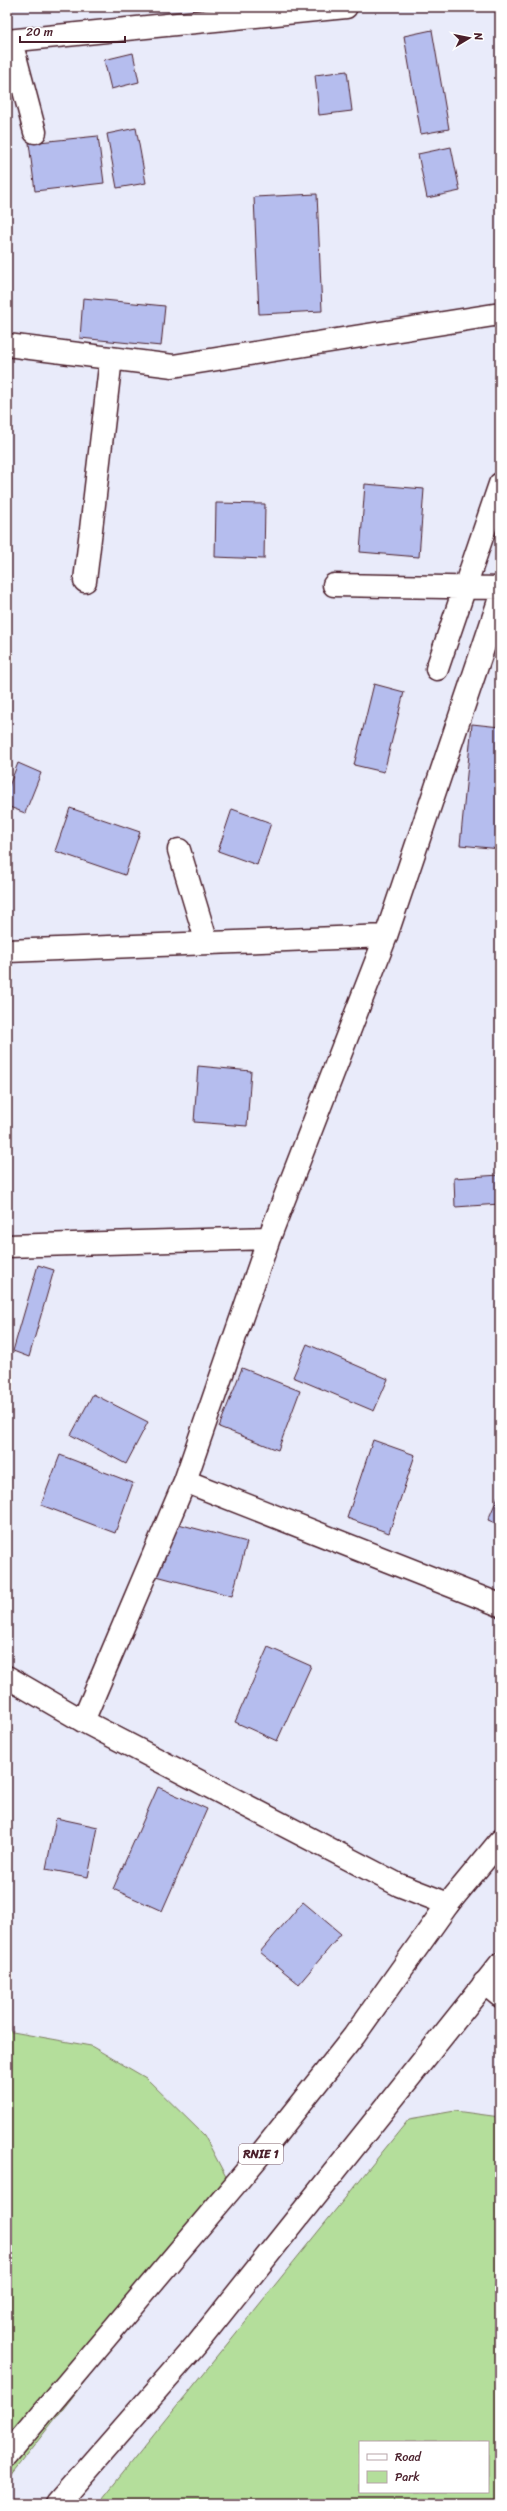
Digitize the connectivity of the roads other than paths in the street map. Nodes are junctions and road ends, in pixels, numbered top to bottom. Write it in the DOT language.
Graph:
graph roads {
  1 [pos="346,7"];
  2 [pos="9,41"];
  3 [pos="35,132"];
  4 [pos="500,314"];
  5 [pos="7,345"];
  6 [pos="111,358"];
  7 [pos="500,484"];
  8 [pos="85,581"];
  9 [pos="334,585"];
  10 [pos="466,587"];
  11 [pos="500,588"];
  12 [pos="500,598"];
  13 [pos="437,669"];
  14 [pos="179,850"];
  15 [pos="386,936"];
  16 [pos="207,943"];
  17 [pos="7,951"];
  18 [pos="268,1238"];
  19 [pos="7,1246"];
  20 [pos="185,1481"];
  21 [pos="500,1605"];
  22 [pos="7,1677"];
  23 [pos="83,1721"];
  24 [pos="500,1841"];
  25 [pos="448,1904"];
  26 [pos="500,1964"];
  27 [pos="492,1989"];
  28 [pos="7,2455"];
  29 [pos="57,2504"];
  1 -- 2 [label="main road"];
  2 -- 3 [label="main road"];
  4 -- 6 [label="main road"];
  5 -- 6 [label="main road"];
  6 -- 8 [label="main road"];
  7 -- 10 [label="main road"];
  9 -- 10 [label="main road"];
  10 -- 11 [label="main road"];
  10 -- 13 [label="main road"];
  12 -- 15 [label="main road"];
  14 -- 16 [label="main road"];
  15 -- 16 [label="main road"];
  15 -- 18 [label="main road"];
  16 -- 17 [label="main road"];
  18 -- 19 [label="main road"];
  18 -- 20 [label="main road"];
  20 -- 21 [label="main road"];
  20 -- 23 [label="main road"];
  22 -- 23 [label="main road"];
  23 -- 25 [label="main road"];
  24 -- 25 [label="main road, RNIE 1"];
  25 -- 28 [label="main road, RNIE 1"];
  26 -- 27 [label="main road"];
  27 -- 29 [label="main road"];
}
